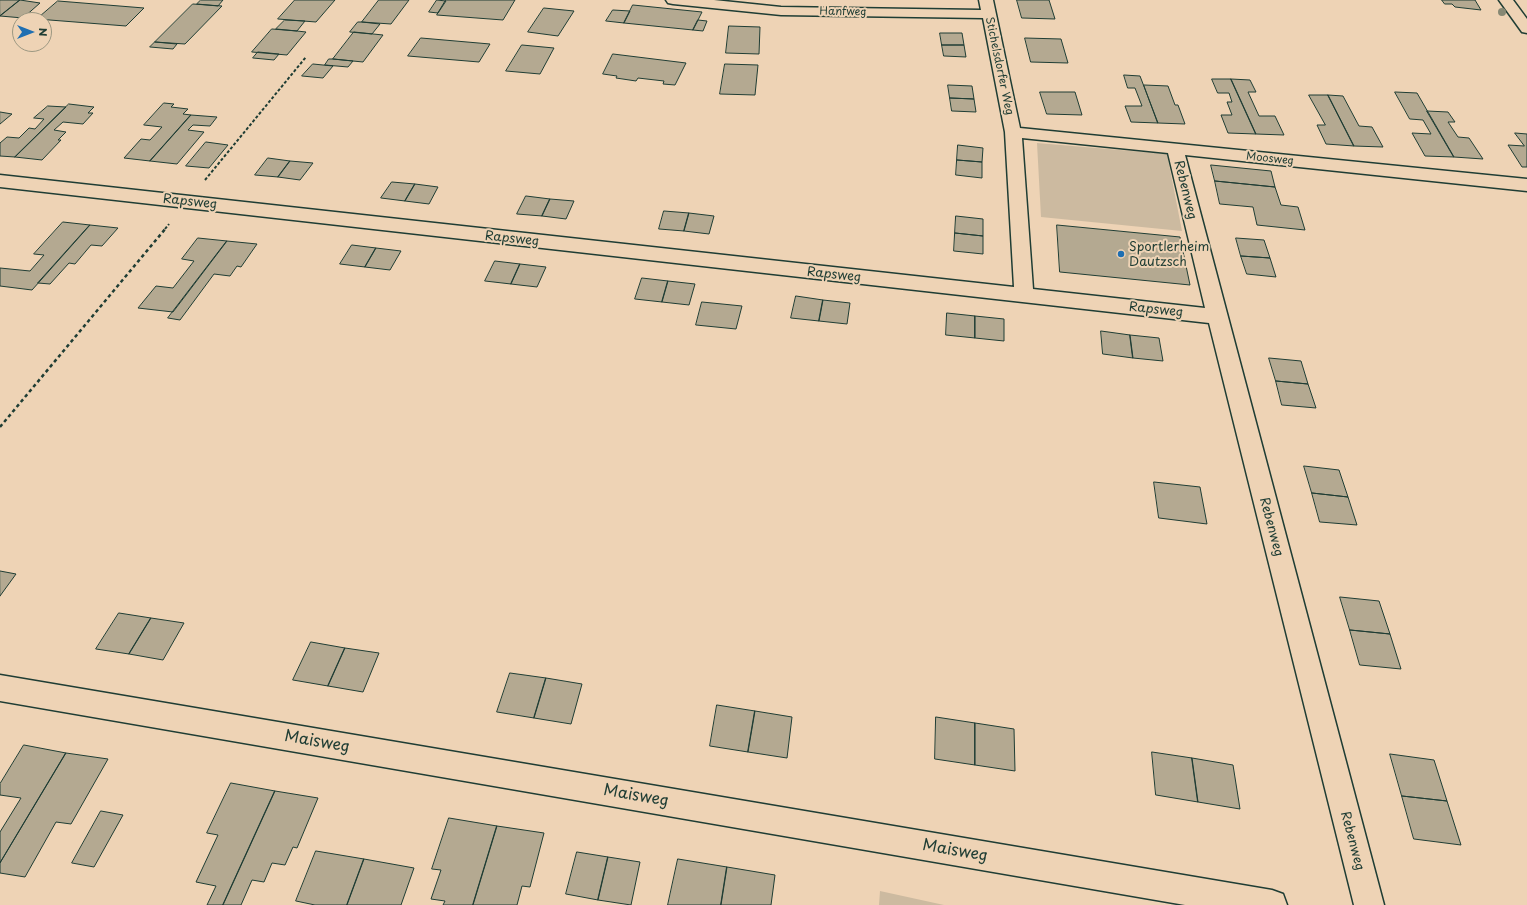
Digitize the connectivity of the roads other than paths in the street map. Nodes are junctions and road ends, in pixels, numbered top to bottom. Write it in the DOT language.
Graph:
graph roads {
  1 [pos="673,0"];
  2 [pos="1506,0"];
  3 [pos="701,1"];
  4 [pos="987,7"];
  5 [pos="1527,29"];
  6 [pos="1013,132"];
  7 [pos="1175,149"];
  8 [pos="0,181"];
  9 [pos="1527,185"];
  10 [pos="1024,296"];
  11 [pos="1217,316"];
  12 [pos="0,688"];
  13 [pos="1272,905"];
  14 [pos="1369,905"];
  1 -- 3 [label="street, Hanfweg"];
  2 -- 5 [label="street"];
  3 -- 4 [label="street, Hanfweg"];
  4 -- 6 [label="street, Stichelsdorfer Weg"];
  6 -- 7 [label="street, Moosweg"];
  6 -- 10 [label="street"];
  7 -- 9 [label="street, Moosweg"];
  7 -- 11 [label="street, Rebenweg"];
  8 -- 10 [label="street, Rapsweg"];
  10 -- 11 [label="street, Rapsweg"];
  11 -- 14 [label="street, Rebenweg"];
  12 -- 13 [label="street, Maisweg"];
}
